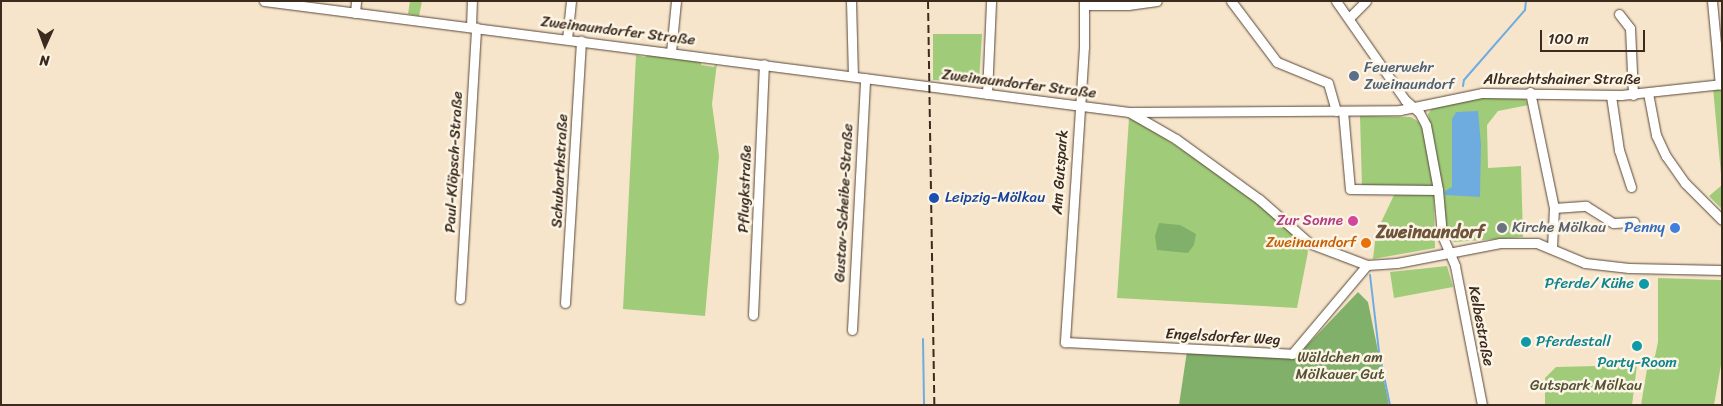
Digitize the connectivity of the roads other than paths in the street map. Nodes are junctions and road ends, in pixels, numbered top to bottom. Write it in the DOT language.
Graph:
graph roads {
  1 [pos="264,1"];
  2 [pos="356,1"];
  3 [pos="472,1"];
  4 [pos="571,1"];
  5 [pos="676,1"];
  6 [pos="851,1"];
  7 [pos="991,1"];
  8 [pos="1157,1"];
  9 [pos="1231,1"];
  10 [pos="1336,1"];
  11 [pos="1366,1"];
  12 [pos="1712,1"];
  13 [pos="1084,3"];
  14 [pos="355,13"];
  15 [pos="1618,14"];
  16 [pos="1349,18"];
  17 [pos="473,27"];
  18 [pos="567,39"];
  19 [pos="581,40"];
  20 [pos="671,52"];
  21 [pos="764,64"];
  22 [pos="853,76"];
  23 [pos="865,78"];
  24 [pos="1721,84"];
  25 [pos="1530,92"];
  26 [pos="1648,93"];
  27 [pos="987,94"];
  28 [pos="1633,95"];
  29 [pos="1611,96"];
  30 [pos="1078,105"];
  31 [pos="1413,107"];
  32 [pos="1339,111"];
  33 [pos="1130,112"];
  34 [pos="1631,187"];
  35 [pos="1438,190"];
  36 [pos="1554,208"];
  37 [pos="1722,220"];
  38 [pos="1634,222"];
  39 [pos="1552,248"];
  40 [pos="1450,252"];
  41 [pos="1367,265"];
  42 [pos="1722,270"];
  43 [pos="460,300"];
  44 [pos="565,303"];
  45 [pos="753,315"];
  46 [pos="852,330"];
  47 [pos="1065,342"];
  48 [pos="1482,405"];
  1 -- 14 [label="street, Zweinaundorfer Straße"];
  2 -- 14 [label="street"];
  3 -- 17 [label="street, Paul-Klöpsch-Straße"];
  4 -- 18 [label="street"];
  5 -- 20 [label="street"];
  6 -- 22 [label="street"];
  7 -- 27 [label="street"];
  8 -- 13 [label="street, Am Gutspark"];
  9 -- 32 [label="street"];
  10 -- 16 [label="street, Kelbestraße"];
  11 -- 16 [label="street"];
  12 -- 24 [label="street"];
  13 -- 30 [label="street, Am Gutspark"];
  14 -- 17 [label="street, Zweinaundorfer Straße"];
  15 -- 28 [label="street"];
  16 -- 31 [label="street, Kelbestraße"];
  17 -- 18 [label="street, Zweinaundorfer Straße"];
  17 -- 43 [label="street, Paul-Klöpsch-Straße"];
  18 -- 19 [label="street, Zweinaundorfer Straße"];
  19 -- 20 [label="street, Zweinaundorfer Straße"];
  19 -- 44 [label="street, Schubarthstraße"];
  20 -- 21 [label="street, Zweinaundorfer Straße"];
  21 -- 22 [label="street, Zweinaundorfer Straße"];
  21 -- 45 [label="street, Pflugkstraße"];
  22 -- 23 [label="street, Zweinaundorfer Straße"];
  23 -- 27 [label="street, Zweinaundorfer Straße"];
  23 -- 46 [label="street, Gustav-Scheibe-Straße"];
  24 -- 26 [label="street, Albrechtshainer Straße"];
  25 -- 29 [label="street, Albrechtshainer Straße"];
  25 -- 31 [label="street, Albrechtshainer Straße"];
  25 -- 36 [label="street"];
  26 -- 28 [label="street, Albrechtshainer Straße"];
  26 -- 37 [label="street"];
  27 -- 30 [label="street, Zweinaundorfer Straße"];
  28 -- 29 [label="street, Albrechtshainer Straße"];
  29 -- 34 [label="street"];
  30 -- 33 [label="street, Zweinaundorfer Straße"];
  30 -- 47 [label="street, Am Gutspark"];
  31 -- 32 [label="street, Albrechtshainer Straße"];
  31 -- 35 [label="street, Kelbestraße"];
  32 -- 33 [label="street, Albrechtshainer Straße"];
  32 -- 35 [label="street"];
  33 -- 41 [label="street, Zweinaundorfer Straße"];
  35 -- 40 [label="street, Kelbestraße"];
  36 -- 38 [label="street"];
  36 -- 39 [label="street"];
  39 -- 40 [label="street, Zweinaundorfer Straße"];
  39 -- 42 [label="street, Zweinaundorfer Straße"];
  40 -- 41 [label="street, Zweinaundorfer Straße"];
  40 -- 48 [label="street, Kelbestraße"];
  41 -- 47 [label="street, Engelsdorfer Weg"];
}
